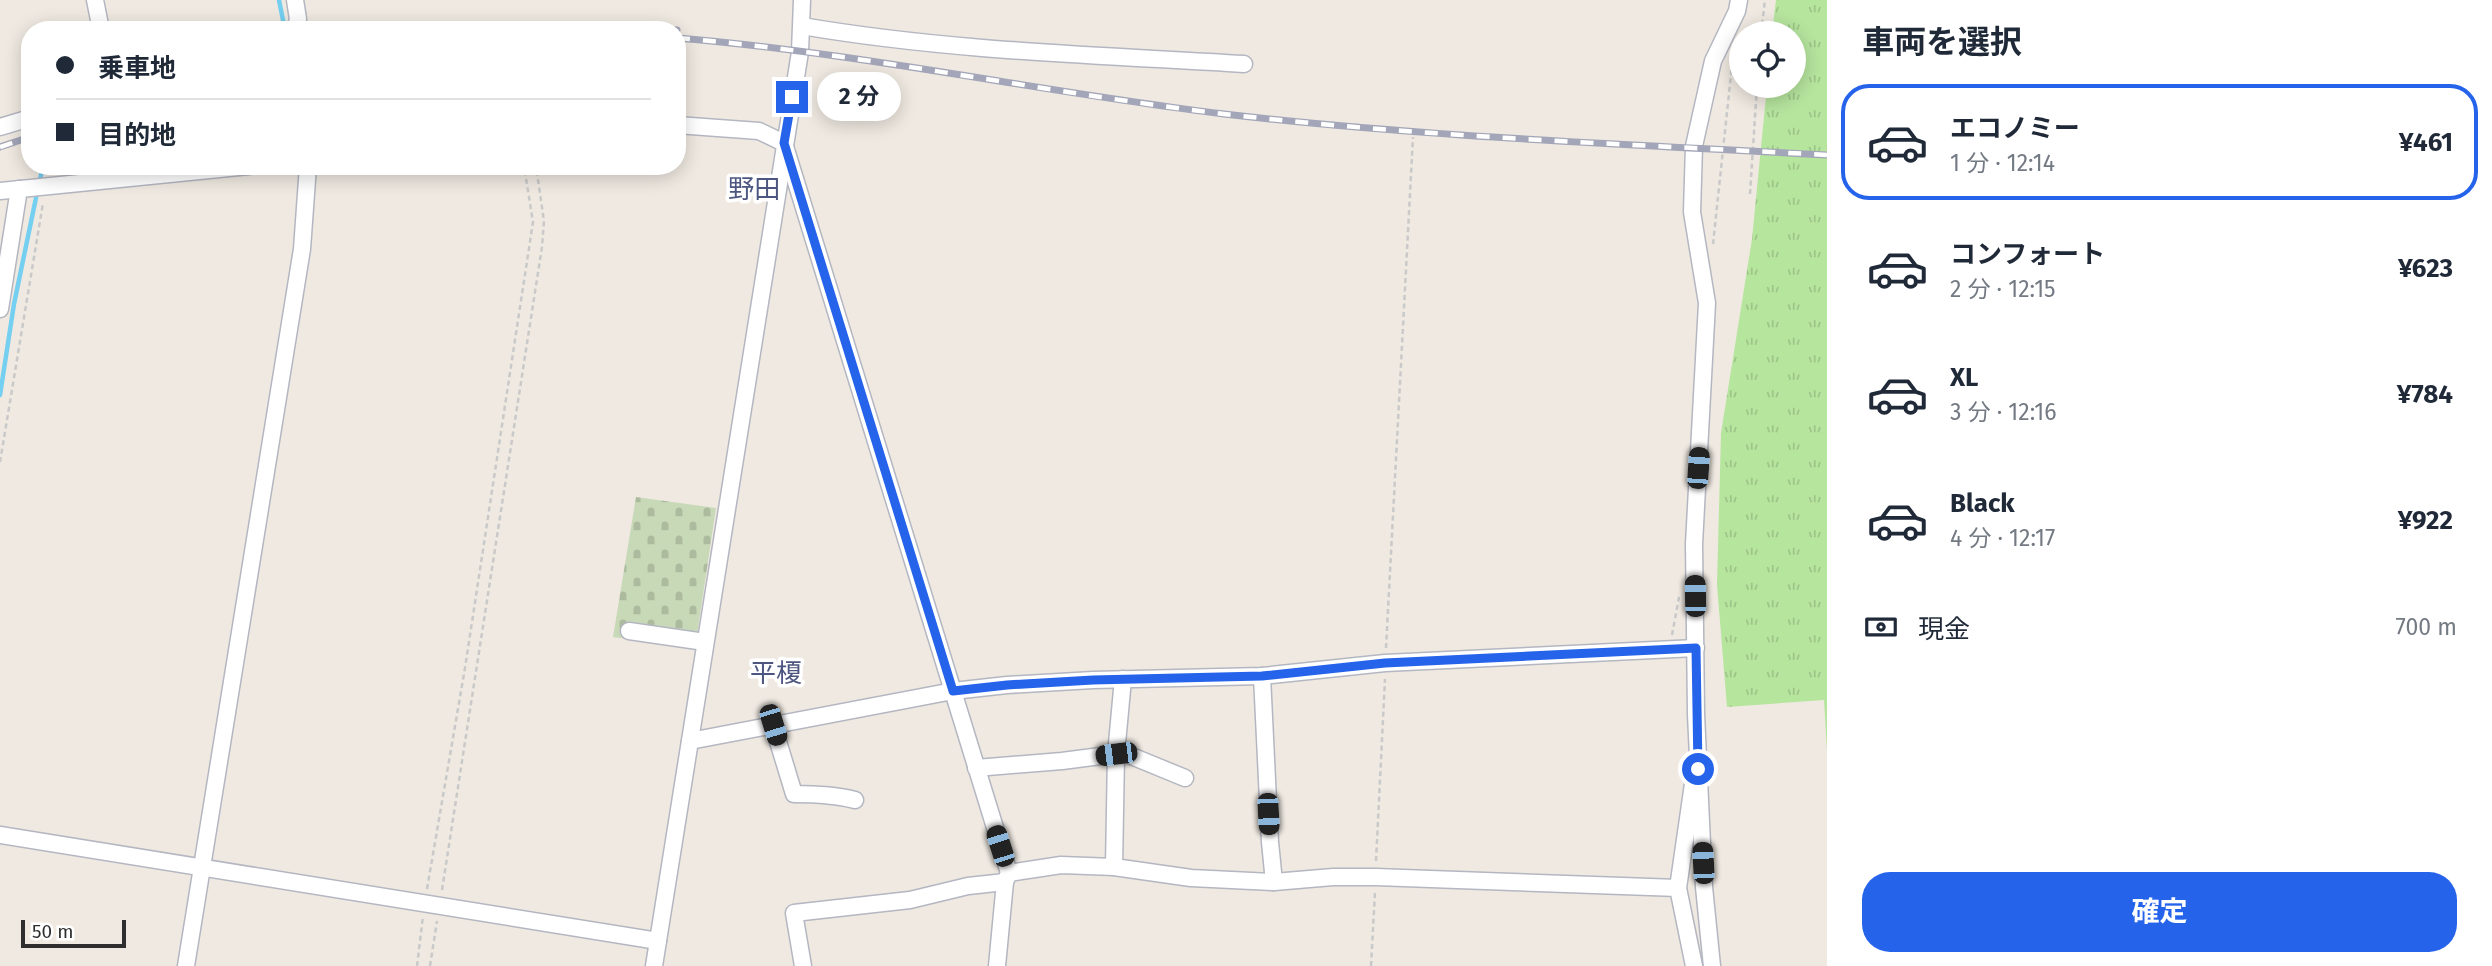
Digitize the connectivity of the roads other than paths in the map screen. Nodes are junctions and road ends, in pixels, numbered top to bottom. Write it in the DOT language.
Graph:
graph roads {
  1 [pos="95,0"];
  2 [pos="295,0"];
  3 [pos="802,0"];
  4 [pos="1739,0"];
  5 [pos="99,21"];
  6 [pos="297,21"];
  7 [pos="802,26"];
  8 [pos="1244,64"];
  9 [pos="21,121"];
  10 [pos="686,126"];
  11 [pos="0,127"];
  12 [pos="784,143"];
  13 [pos="162,175"];
  14 [pos="307,175"];
  15 [pos="19,189"];
  16 [pos="0,191"];
  17 [pos="0,309"];
  18 [pos="629,631"];
  19 [pos="705,642"];
  20 [pos="1696,648"];
  21 [pos="1262,676"];
  22 [pos="1124,679"];
  23 [pos="953,691"];
  24 [pos="773,725"];
  25 [pos="690,740"];
  26 [pos="1116,754"];
  27 [pos="976,768"];
  28 [pos="1698,769"];
  29 [pos="1185,779"];
  30 [pos="855,800"];
  31 [pos="0,835"];
  32 [pos="202,866"];
  33 [pos="1114,867"];
  34 [pos="1007,878"];
  35 [pos="1274,881"];
  36 [pos="1678,888"];
  37 [pos="658,941"];
  38 [pos="187,966"];
  39 [pos="654,966"];
  40 [pos="803,966"];
  41 [pos="998,966"];
  42 [pos="1694,966"];
  43 [pos="1712,966"];
  1 -- 5 [label="street"];
  2 -- 6 [label="street"];
  3 -- 7 [label="street"];
  4 -- 20 [label="street"];
  7 -- 8 [label="street"];
  7 -- 12 [label="street"];
  9 -- 11 [label="street"];
  10 -- 12 [label="street"];
  12 -- 19 [label="street"];
  12 -- 23 [label="street"];
  13 -- 15 [label="street"];
  14 -- 32 [label="street"];
  15 -- 16 [label="street"];
  15 -- 17 [label="street"];
  18 -- 19 [label="street"];
  19 -- 25 [label="street"];
  20 -- 21 [label="street"];
  20 -- 28 [label="street"];
  21 -- 22 [label="street"];
  21 -- 35 [label="street"];
  22 -- 23 [label="street"];
  22 -- 26 [label="street"];
  23 -- 24 [label="street"];
  23 -- 27 [label="street"];
  24 -- 25 [label="street"];
  24 -- 30 [label="street"];
  25 -- 37 [label="street"];
  26 -- 27 [label="street"];
  26 -- 29 [label="street"];
  26 -- 33 [label="street"];
  27 -- 34 [label="street"];
  28 -- 36 [label="street"];
  28 -- 43 [label="street"];
  31 -- 32 [label="street"];
  32 -- 37 [label="street"];
  32 -- 38 [label="street"];
  33 -- 34 [label="street"];
  33 -- 35 [label="street"];
  34 -- 40 [label="street"];
  34 -- 41 [label="street"];
  35 -- 36 [label="street"];
  36 -- 42 [label="street"];
  37 -- 39 [label="street"];
}
